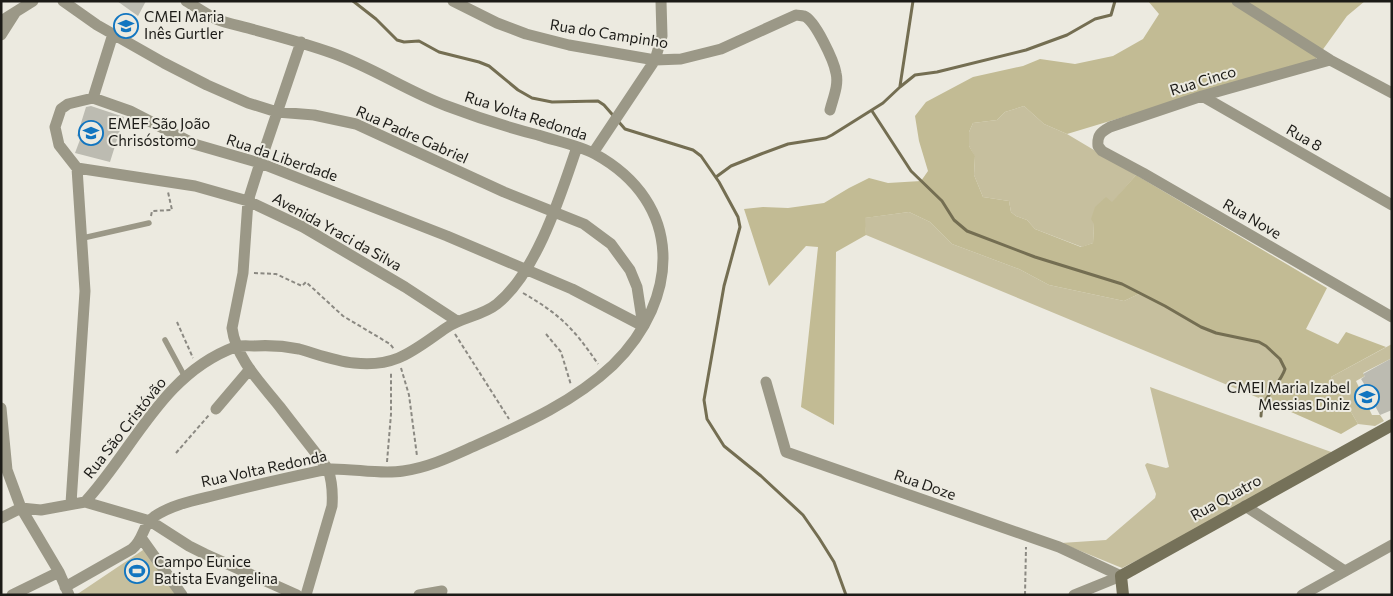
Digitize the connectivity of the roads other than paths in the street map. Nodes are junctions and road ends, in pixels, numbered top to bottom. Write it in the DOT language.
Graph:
graph roads {
  1 [pos="33,1"];
  2 [pos="62,1"];
  3 [pos="186,1"];
  4 [pos="453,1"];
  5 [pos="661,1"];
  6 [pos="1238,1"];
  7 [pos="15,7"];
  8 [pos="1,21"];
  9 [pos="113,34"];
  10 [pos="1,35"];
  11 [pos="301,42"];
  12 [pos="655,60"];
  13 [pos="1330,60"];
  14 [pos="1392,93"];
  15 [pos="1202,96"];
  16 [pos="93,98"];
  17 [pos="830,110"];
  18 [pos="277,112"];
  19 [pos="1098,146"];
  20 [pos="578,147"];
  21 [pos="593,153"];
  22 [pos="260,163"];
  23 [pos="77,168"];
  24 [pos="248,201"];
  25 [pos="1392,205"];
  26 [pos="554,211"];
  27 [pos="149,223"];
  28 [pos="83,238"];
  29 [pos="525,270"];
  30 [pos="1392,318"];
  31 [pos="453,323"];
  32 [pos="643,326"];
  33 [pos="165,340"];
  34 [pos="238,346"];
  35 [pos="250,369"];
  36 [pos="185,377"];
  37 [pos="766,382"];
  38 [pos="1,408"];
  39 [pos="216,409"];
  40 [pos="1392,425"];
  41 [pos="4,466"];
  42 [pos="328,469"];
  43 [pos="85,502"];
  44 [pos="71,504"];
  45 [pos="1245,506"];
  46 [pos="21,508"];
  47 [pos="1,518"];
  48 [pos="150,521"];
  49 [pos="142,539"];
  50 [pos="1392,545"];
  51 [pos="1345,571"];
  52 [pos="59,572"];
  53 [pos="1121,576"];
  54 [pos="67,591"];
  55 [pos="442,591"];
  56 [pos="12,595"];
  57 [pos="182,595"];
  58 [pos="298,595"];
  59 [pos="306,595"];
  60 [pos="419,595"];
  61 [pos="1074,595"];
  62 [pos="1123,595"];
  63 [pos="1302,595"];
  1 -- 7 [label="street"];
  2 -- 9 [label="street, Rua Padre Gabriel"];
  3 -- 11 [label="street, Rua Volta Redonda"];
  4 -- 12 [label="street, Rua do Campinho"];
  5 -- 12 [label="street"];
  6 -- 13 [label="street"];
  7 -- 8 [label="street"];
  7 -- 10 [label="street"];
  9 -- 16 [label="street"];
  9 -- 18 [label="street, Rua Padre Gabriel"];
  11 -- 18 [label="street"];
  11 -- 20 [label="street, Rua Volta Redonda"];
  12 -- 17 [label="street, Rua do Campinho"];
  12 -- 21 [label="street"];
  13 -- 14 [label="street"];
  13 -- 15 [label="street, Rua Cinco"];
  15 -- 19 [label="street, Rua Cinco"];
  15 -- 25 [label="street, Rua 8"];
  16 -- 22 [label="street, Rua da Liberdade"];
  16 -- 23 [label="street"];
  18 -- 22 [label="street"];
  18 -- 26 [label="street, Rua Padre Gabriel"];
  19 -- 30 [label="street, Rua Nove"];
  20 -- 21 [label="street, Rua Volta Redonda"];
  20 -- 26 [label="street, Rua São Cristóvão"];
  21 -- 32 [label="street, Rua Volta Redonda"];
  22 -- 24 [label="street"];
  22 -- 29 [label="street, Rua da Liberdade"];
  23 -- 24 [label="street, Avenida Yraci da Silva"];
  23 -- 28 [label="street"];
  24 -- 31 [label="street, Avenida Yraci da Silva"];
  24 -- 34 [label="street"];
  26 -- 29 [label="street, Rua São Cristóvão"];
  26 -- 32 [label="street, Rua Padre Gabriel"];
  27 -- 28 [label="lane"];
  28 -- 44 [label="street"];
  29 -- 31 [label="street, Rua São Cristóvão"];
  29 -- 32 [label="street, Rua da Liberdade"];
  31 -- 34 [label="street, Rua São Cristóvão"];
  32 -- 42 [label="street, Rua Volta Redonda"];
  33 -- 36 [label="lane"];
  34 -- 35 [label="street"];
  34 -- 36 [label="street, Rua São Cristóvão"];
  35 -- 39 [label="street"];
  35 -- 42 [label="street"];
  36 -- 43 [label="street, Rua São Cristóvão"];
  37 -- 53 [label="street, Rua Doze"];
  38 -- 41 [label="street"];
  40 -- 45 [label="street, Rua Quatro"];
  41 -- 46 [label="street"];
  42 -- 48 [label="street, Rua Volta Redonda"];
  42 -- 59 [label="street"];
  43 -- 44 [label="street"];
  43 -- 48 [label="street"];
  44 -- 46 [label="street"];
  45 -- 51 [label="street"];
  45 -- 53 [label="street, Rua Quatro"];
  46 -- 47 [label="street"];
  46 -- 52 [label="street"];
  48 -- 49 [label="street"];
  48 -- 58 [label="street"];
  49 -- 54 [label="street"];
  49 -- 57 [label="street"];
  50 -- 51 [label="street"];
  51 -- 63 [label="street"];
  52 -- 54 [label="street"];
  52 -- 56 [label="street"];
  53 -- 61 [label="street, Rua Quatro"];
  53 -- 62 [label="street"];
  55 -- 60 [label="street"];
}
